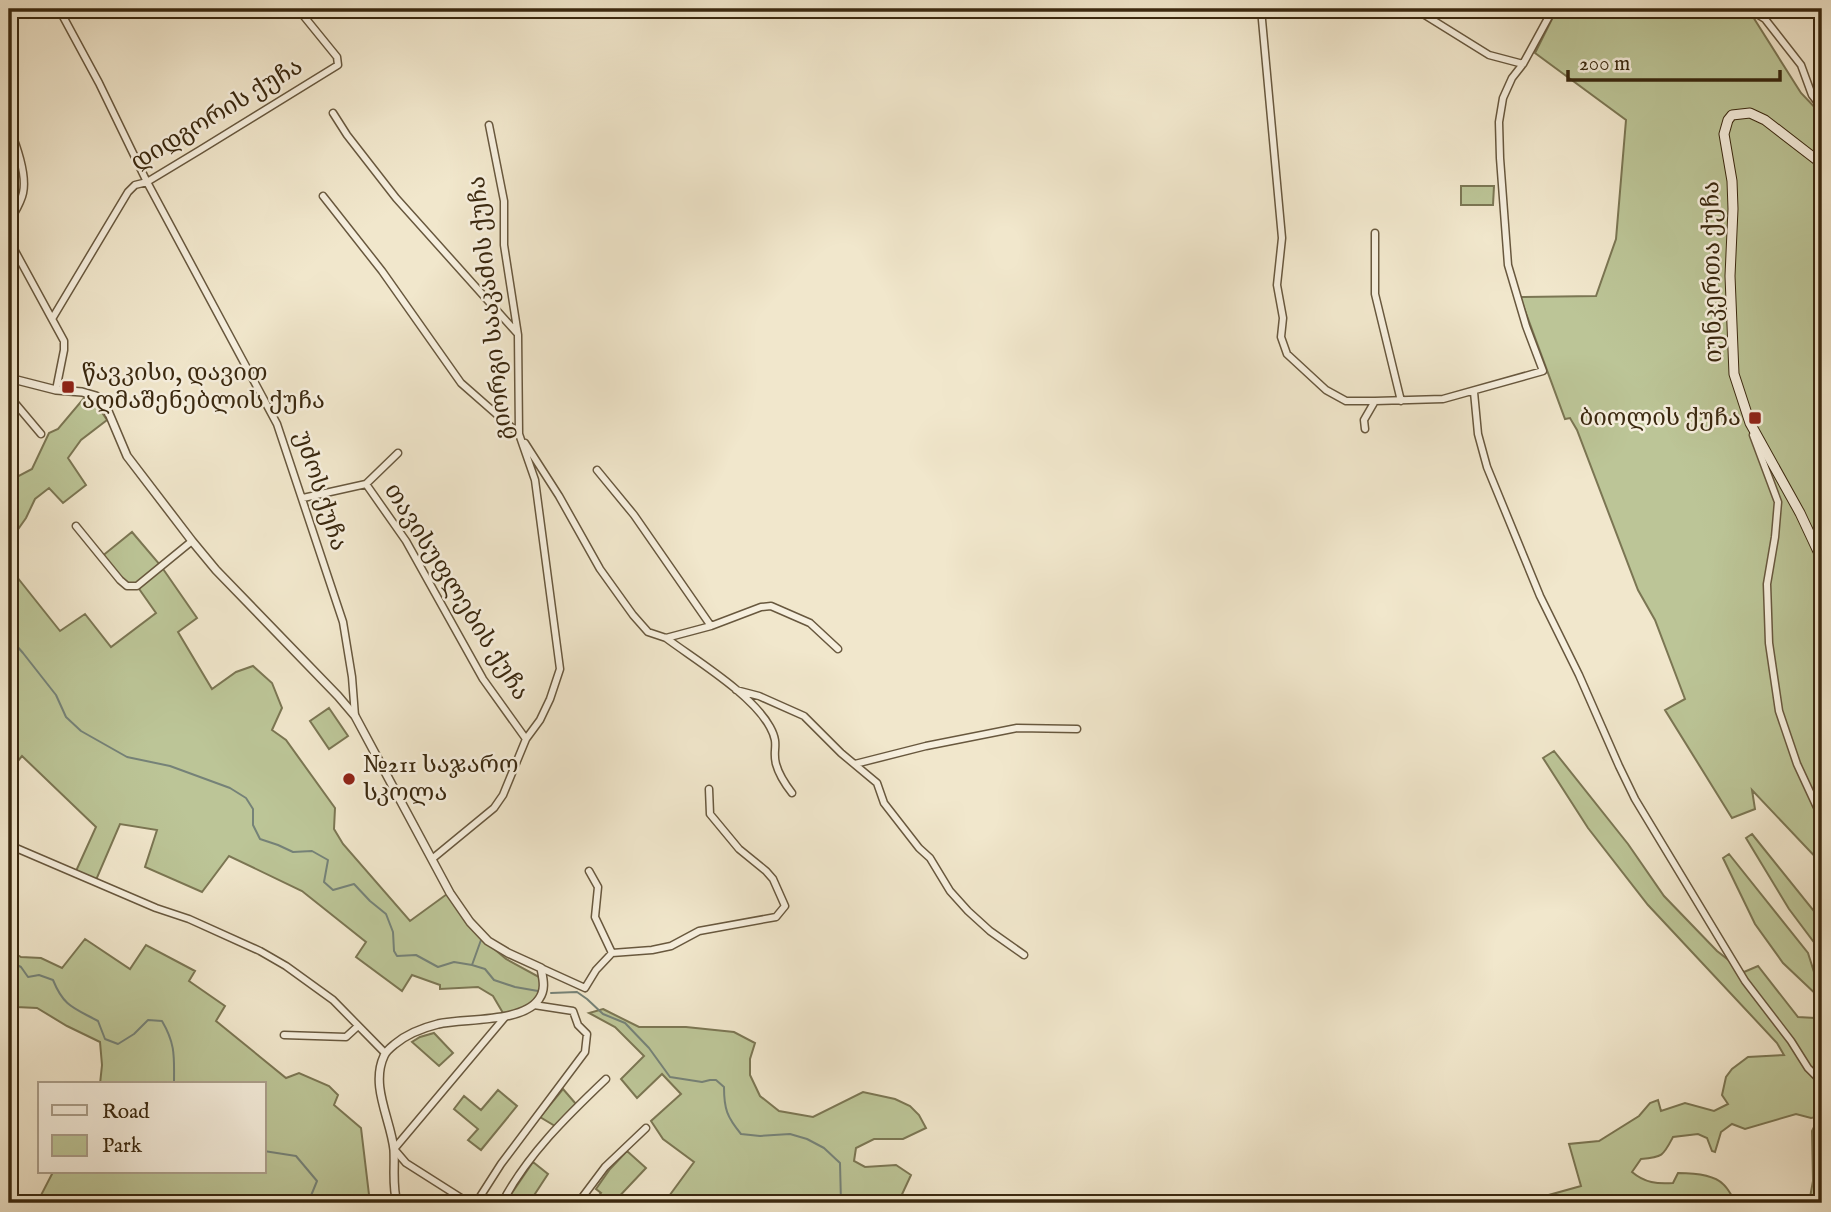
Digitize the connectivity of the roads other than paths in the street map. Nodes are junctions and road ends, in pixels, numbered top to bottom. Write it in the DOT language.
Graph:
graph roads {
  1 [pos="59,9"];
  2 [pos="298,9"];
  3 [pos="1261,9"];
  4 [pos="1415,9"];
  5 [pos="1553,9"];
  6 [pos="1752,9"];
  7 [pos="1523,64"];
  8 [pos="1822,108"];
  9 [pos="333,113"];
  10 [pos="489,125"];
  11 [pos="9,128"];
  12 [pos="1822,164"];
  13 [pos="146,182"];
  14 [pos="323,196"];
  15 [pos="9,223"];
  16 [pos="1375,233"];
  17 [pos="9,240"];
  18 [pos="52,318"];
  19 [pos="518,335"];
  20 [pos="9,378"];
  21 [pos="56,390"];
  22 [pos="1474,392"];
  23 [pos="9,396"];
  24 [pos="1375,401"];
  25 [pos="1401,401"];
  26 [pos="1750,423"];
  27 [pos="1365,429"];
  28 [pos="41,434"];
  29 [pos="519,434"];
  30 [pos="398,453"];
  31 [pos="597,470"];
  32 [pos="366,484"];
  33 [pos="303,498"];
  34 [pos="76,526"];
  35 [pos="192,541"];
  36 [pos="1822,560"];
  37 [pos="711,626"];
  38 [pos="666,638"];
  39 [pos="838,649"];
  40 [pos="736,690"];
  41 [pos="355,716"];
  42 [pos="1077,729"];
  43 [pos="526,740"];
  44 [pos="855,764"];
  45 [pos="709,789"];
  46 [pos="792,793"];
  47 [pos="1822,818"];
  48 [pos="9,845"];
  49 [pos="432,859"];
  50 [pos="589,871"];
  51 [pos="612,953"];
  52 [pos="1024,955"];
  53 [pos="541,968"];
  54 [pos="534,1005"];
  55 [pos="505,1017"];
  56 [pos="358,1026"];
  57 [pos="284,1035"];
  58 [pos="385,1053"];
  59 [pos="606,1079"];
  60 [pos="1822,1082"];
  61 [pos="646,1128"];
  62 [pos="394,1149"];
  63 [pos="397,1203"];
  64 [pos="469,1203"];
  65 [pos="476,1203"];
  66 [pos="502,1203"];
  67 [pos="578,1203"];
  1 -- 13 [label="street, უძოს ქუჩა"];
  2 -- 13 [label="street, დიდგორის ქუჩა"];
  3 -- 24 [label="street"];
  4 -- 7 [label="street"];
  5 -- 7 [label="street"];
  6 -- 8 [label="street"];
  7 -- 22 [label="street"];
  9 -- 19 [label="street"];
  10 -- 19 [label="street, გიორგი სააკაძის ქუჩა"];
  11 -- 15 [label="street"];
  12 -- 26 [label="main road, იუნკერთა ქუჩა"];
  13 -- 18 [label="street, დიდგორის ქუჩა"];
  13 -- 33 [label="street, უძოს ქუჩა"];
  14 -- 29 [label="street"];
  16 -- 25 [label="street"];
  17 -- 18 [label="street"];
  18 -- 21 [label="street"];
  19 -- 29 [label="street, გიორგი სააკაძის ქუჩა"];
  20 -- 21 [label="street"];
  21 -- 35 [label="street"];
  22 -- 25 [label="street"];
  22 -- 60 [label="street"];
  23 -- 28 [label="street"];
  24 -- 25 [label="street"];
  24 -- 27 [label="street"];
  26 -- 36 [label="main road, იუნკერთა ქუჩა"];
  26 -- 47 [label="street"];
  29 -- 38 [label="street"];
  29 -- 43 [label="street, გიორგი სააკაძის ქუჩა"];
  30 -- 32 [label="street"];
  31 -- 37 [label="street"];
  32 -- 33 [label="street, თავისუფლების ქუჩა"];
  32 -- 43 [label="street, თავისუფლების ქუჩა"];
  33 -- 41 [label="street, უძოს ქუჩა"];
  34 -- 35 [label="street"];
  35 -- 41 [label="street"];
  37 -- 38 [label="street"];
  37 -- 39 [label="street"];
  38 -- 40 [label="street"];
  40 -- 44 [label="street"];
  40 -- 46 [label="street"];
  41 -- 49 [label="street"];
  42 -- 44 [label="street"];
  43 -- 49 [label="street, გიორგი სააკაძის ქუჩა"];
  44 -- 52 [label="street"];
  45 -- 51 [label="street"];
  48 -- 56 [label="street"];
  49 -- 53 [label="street"];
  50 -- 51 [label="street"];
  51 -- 53 [label="street"];
  53 -- 54 [label="street"];
  54 -- 55 [label="street"];
  54 -- 65 [label="street"];
  55 -- 58 [label="street"];
  55 -- 62 [label="street"];
  56 -- 57 [label="street"];
  56 -- 58 [label="street"];
  58 -- 62 [label="street"];
  59 -- 66 [label="street"];
  61 -- 67 [label="street"];
  62 -- 63 [label="street"];
  62 -- 64 [label="street"];
}
